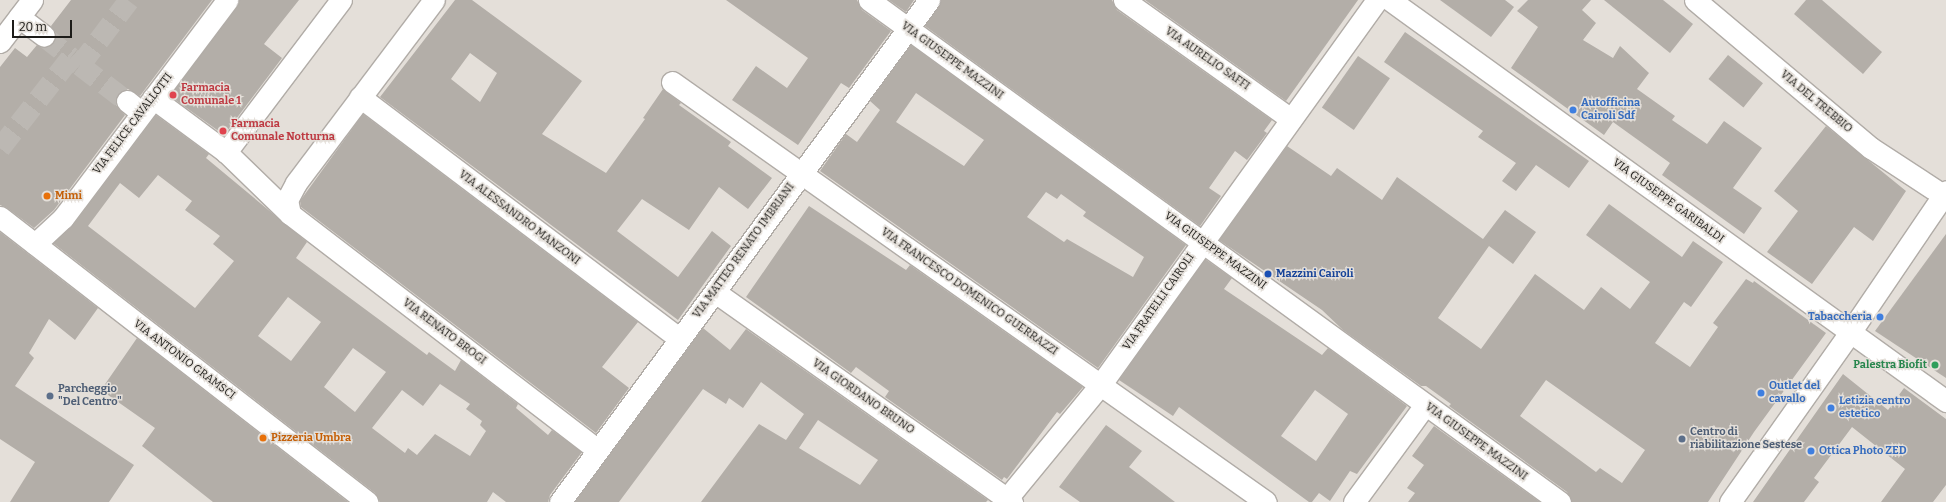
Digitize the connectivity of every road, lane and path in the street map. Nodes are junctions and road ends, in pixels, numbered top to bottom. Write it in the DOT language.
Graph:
graph roads {
  1 [pos="32,0"];
  2 [pos="227,0"];
  3 [pos="341,0"];
  4 [pos="434,0"];
  5 [pos="869,0"];
  6 [pos="929,0"];
  7 [pos="1124,0"];
  8 [pos="1377,0"];
  9 [pos="1390,0"];
  10 [pos="1694,0"];
  11 [pos="19,17"];
  12 [pos="908,29"];
  13 [pos="44,36"];
  14 [pos="0,42"];
  15 [pos="672,82"];
  16 [pos="360,97"];
  17 [pos="141,104"];
  18 [pos="1290,118"];
  19 [pos="226,152"];
  20 [pos="800,175"];
  21 [pos="1945,195"];
  22 [pos="290,214"];
  23 [pos="0,217"];
  24 [pos="1202,241"];
  25 [pos="35,244"];
  26 [pos="715,292"];
  27 [pos="1851,331"];
  28 [pos="679,338"];
  29 [pos="1101,384"];
  30 [pos="1946,401"];
  31 [pos="1425,405"];
  32 [pos="598,450"];
  33 [pos="1008,501"];
  34 [pos="368,502"];
  35 [pos="560,502"];
  36 [pos="1266,502"];
  37 [pos="1354,502"];
  38 [pos="1560,502"];
  39 [pos="1730,502"];
  1 -- 11 [label="street"];
  2 -- 17 [label="street, VIA FELICE CAVALLOTTI"];
  3 -- 19 [label="street"];
  4 -- 16 [label="street"];
  5 -- 12 [label="street, VIA GIUSEPPE MAZZINI"];
  6 -- 12 [label="street, VIA MATTEO RENATO IMBRIANI"];
  7 -- 18 [label="street, VIA AURELIO SAFFI"];
  8 -- 18 [label="street, VIA FRATELLI CAIROLI"];
  9 -- 27 [label="street, VIA GIUSEPPE GARIBALDI"];
  10 -- 21 [label="street, VIA DEL TREBBIO"];
  11 -- 13 [label="street"];
  11 -- 14 [label="street"];
  12 -- 20 [label="street, VIA MATTEO RENATO IMBRIANI"];
  12 -- 24 [label="street, VIA GIUSEPPE MAZZINI"];
  15 -- 20 [label="street, VIA FRANCESCO DOMENICO GUERRAZZI"];
  16 -- 22 [label="street"];
  16 -- 28 [label="street, VIA ALESSANDRO MANZONI"];
  17 -- 19 [label="street"];
  17 -- 25 [label="street, VIA FELICE CAVALLOTTI"];
  18 -- 24 [label="street, VIA FRATELLI CAIROLI"];
  19 -- 22 [label="street, VIA RENATO BROGI"];
  20 -- 26 [label="street, VIA MATTEO RENATO IMBRIANI"];
  20 -- 29 [label="street, VIA FRANCESCO DOMENICO GUERRAZZI"];
  21 -- 27 [label="street"];
  22 -- 32 [label="street, VIA RENATO BROGI"];
  23 -- 25 [label="street, VIA ANTONIO GRAMSCI"];
  24 -- 29 [label="street, VIA FRATELLI CAIROLI"];
  24 -- 31 [label="street, VIA GIUSEPPE MAZZINI"];
  25 -- 34 [label="street, VIA ANTONIO GRAMSCI"];
  26 -- 28 [label="street, VIA MATTEO RENATO IMBRIANI"];
  26 -- 33 [label="street, VIA GIORDANO BRUNO"];
  27 -- 30 [label="street, VIA GIUSEPPE GARIBALDI"];
  27 -- 39 [label="street"];
  28 -- 32 [label="street, VIA MATTEO RENATO IMBRIANI"];
  29 -- 33 [label="street, VIA FRATELLI CAIROLI"];
  29 -- 36 [label="street, VIA FRANCESCO DOMENICO GUERRAZZI"];
  31 -- 37 [label="street"];
  31 -- 38 [label="street, VIA GIUSEPPE MAZZINI"];
  32 -- 35 [label="street, VIA MATTEO RENATO IMBRIANI"];
}
